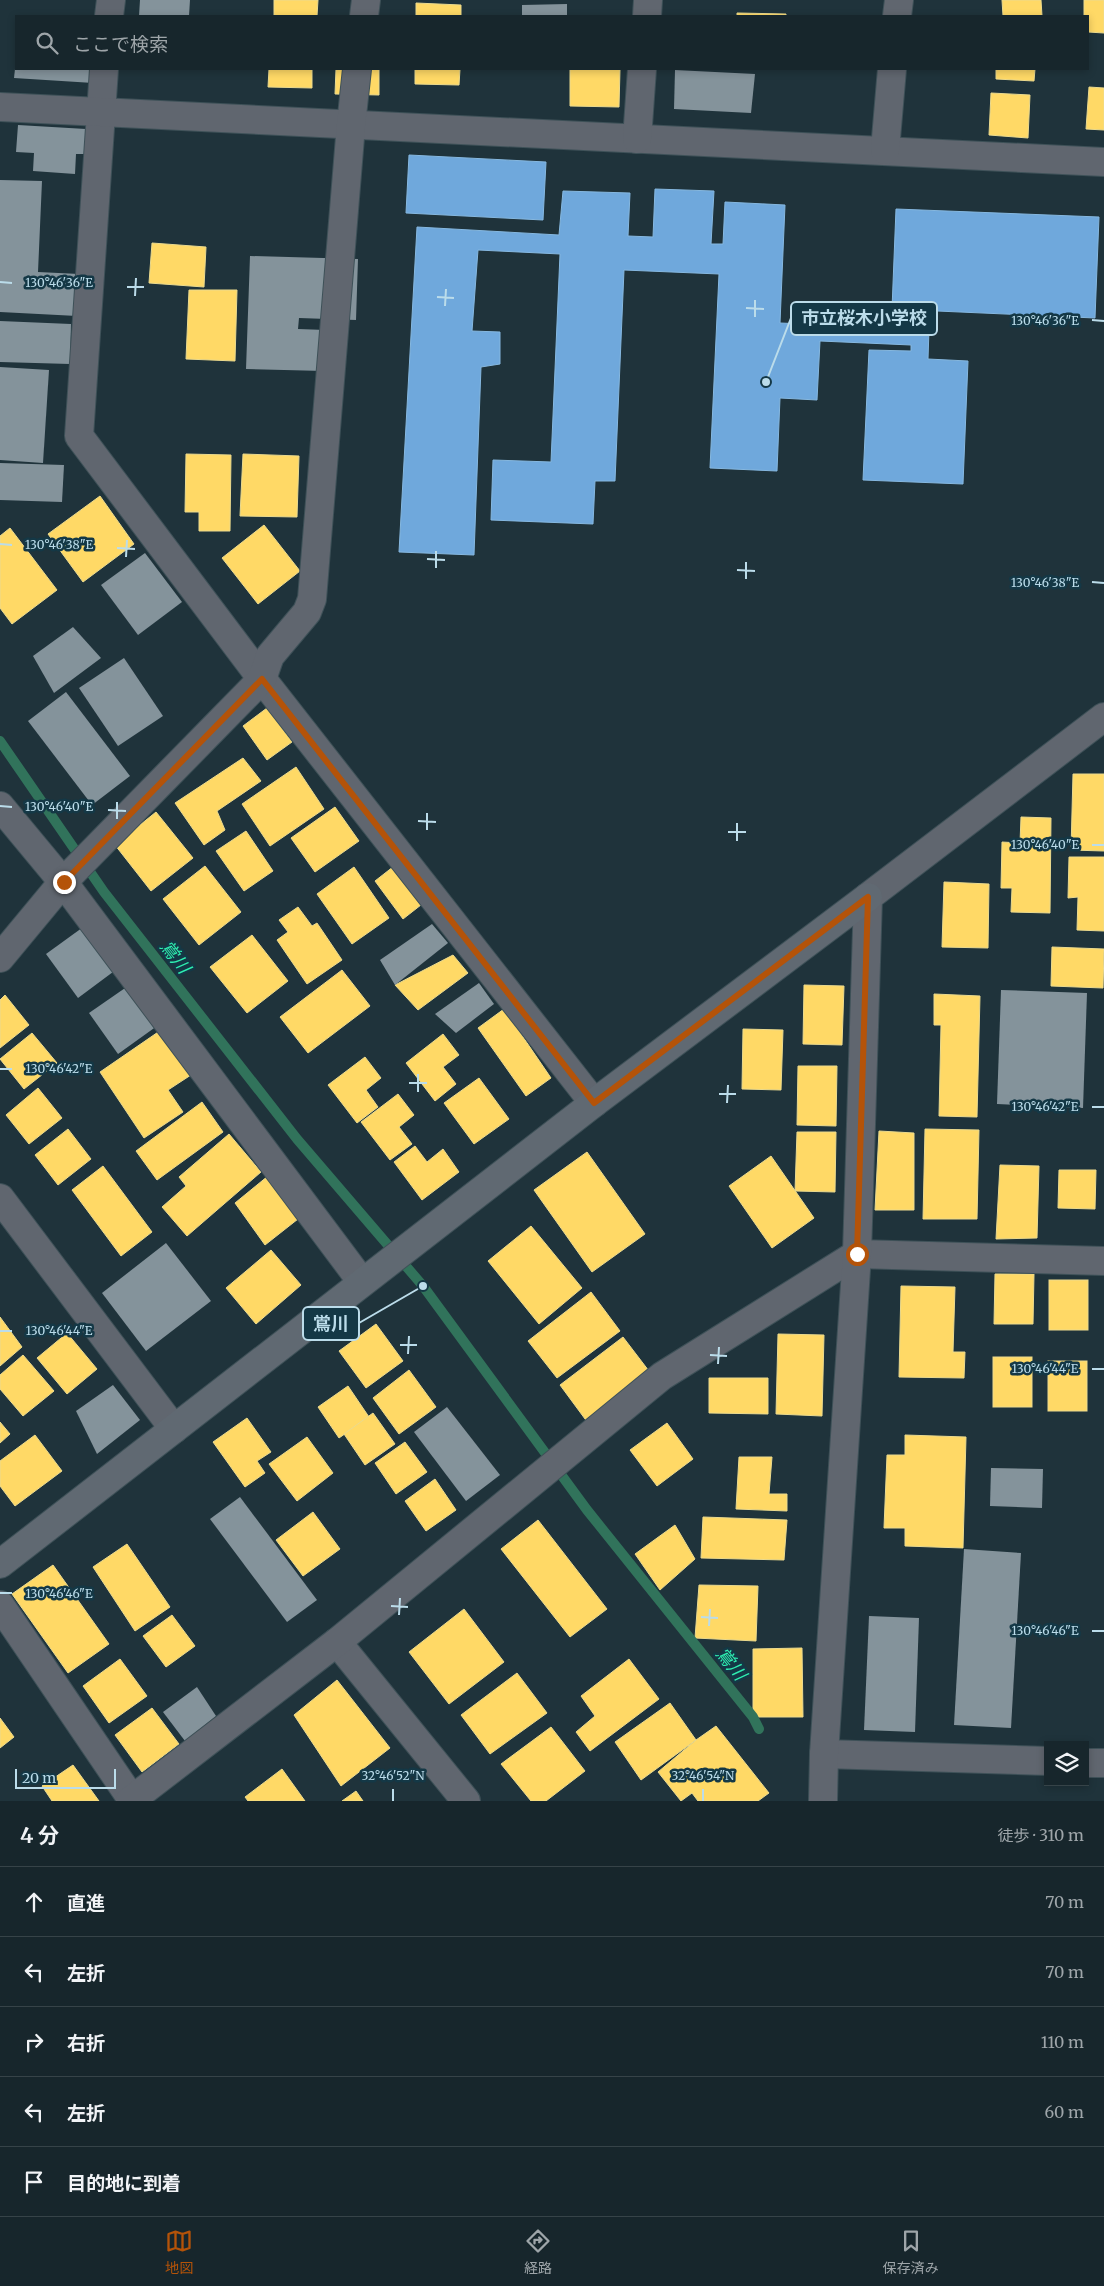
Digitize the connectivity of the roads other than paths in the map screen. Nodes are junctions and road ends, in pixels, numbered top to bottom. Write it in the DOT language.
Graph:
graph roads {
  1 [pos="111,0"];
  2 [pos="366,0"];
  3 [pos="648,0"];
  4 [pos="899,0"];
  5 [pos="109,15"];
  6 [pos="364,15"];
  7 [pos="647,15"];
  8 [pos="897,15"];
  9 [pos="104,70"];
  10 [pos="357,70"];
  11 [pos="642,70"];
  12 [pos="892,70"];
  13 [pos="0,106"];
  14 [pos="100,113"];
  15 [pos="351,125"];
  16 [pos="637,138"];
  17 [pos="885,150"];
  18 [pos="1104,162"];
  19 [pos="262,679"];
  20 [pos="1104,717"];
  21 [pos="0,806"];
  22 [pos="64,882"];
  23 [pos="868,897"];
  24 [pos="0,958"];
  25 [pos="594,1103"];
  26 [pos="0,1198"];
  27 [pos="857,1254"];
  28 [pos="1104,1261"];
  29 [pos="362,1282"];
  30 [pos="174,1429"];
  31 [pos="0,1564"];
  32 [pos="0,1605"];
  33 [pos="337,1642"];
  34 [pos="824,1754"];
  35 [pos="1044,1761"];
  36 [pos="1089,1763"];
  37 [pos="1104,1763"];
  38 [pos="132,1800"];
  39 [pos="466,1801"];
  40 [pos="823,1801"];
  1 -- 5 [label="street"];
  2 -- 6 [label="street"];
  3 -- 7 [label="street"];
  4 -- 8 [label="street"];
  9 -- 14 [label="street"];
  10 -- 15 [label="street"];
  11 -- 16 [label="street"];
  12 -- 17 [label="street"];
  13 -- 14 [label="street"];
  14 -- 15 [label="street"];
  14 -- 19 [label="street"];
  15 -- 16 [label="street"];
  15 -- 19 [label="street"];
  16 -- 17 [label="street"];
  17 -- 18 [label="street"];
  19 -- 22 [label="street"];
  19 -- 25 [label="street"];
  20 -- 23 [label="street"];
  21 -- 22 [label="street"];
  22 -- 24 [label="street"];
  22 -- 29 [label="street"];
  23 -- 25 [label="street"];
  23 -- 27 [label="street"];
  25 -- 29 [label="street"];
  26 -- 30 [label="street"];
  27 -- 28 [label="street"];
  27 -- 33 [label="street"];
  27 -- 34 [label="street"];
  29 -- 30 [label="street"];
  30 -- 31 [label="street"];
  32 -- 38 [label="street"];
  33 -- 38 [label="street"];
  33 -- 39 [label="street"];
  34 -- 35 [label="street"];
  34 -- 40 [label="street"];
  36 -- 37 [label="street"];
}
